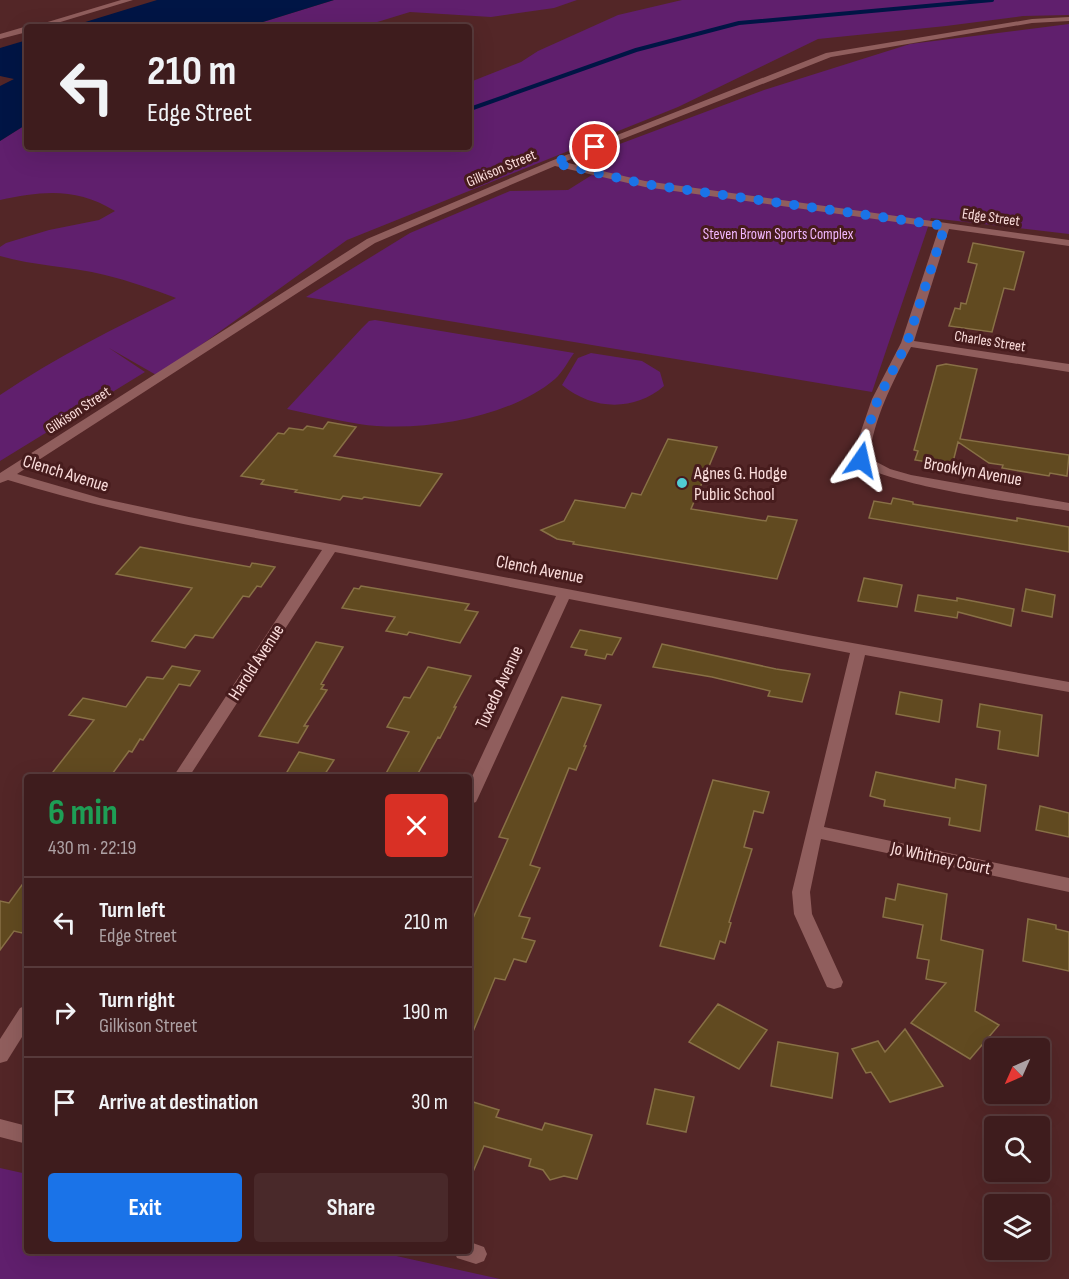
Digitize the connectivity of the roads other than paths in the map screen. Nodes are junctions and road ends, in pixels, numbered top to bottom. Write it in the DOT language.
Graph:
graph roads {
  1 [pos="129,0"];
  2 [pos="1069,19"];
  3 [pos="45,24"];
  4 [pos="24,30"];
  5 [pos="0,37"];
  6 [pos="554,163"];
  7 [pos="945,226"];
  8 [pos="1069,243"];
  9 [pos="907,343"];
  10 [pos="1069,368"];
  11 [pos="3,477"];
  12 [pos="1069,507"];
  13 [pos="331,547"];
  14 [pos="564,594"];
  15 [pos="858,651"];
  16 [pos="1069,687"];
  17 [pos="183,774"];
  18 [pos="472,794"];
  19 [pos="814,831"];
  20 [pos="1069,885"];
  21 [pos="834,982"];
  22 [pos="24,1018"];
  23 [pos="0,1055"];
  24 [pos="0,1128"];
  25 [pos="24,1134"];
  1 -- 3 [label="street"];
  2 -- 6 [label="street, Gilkison Street"];
  4 -- 5 [label="street"];
  6 -- 7 [label="street, Edge Street"];
  6 -- 11 [label="street, Gilkison Street"];
  7 -- 8 [label="street, Edge Street"];
  7 -- 9 [label="street"];
  9 -- 10 [label="street, Charles Street"];
  9 -- 12 [label="street, Brooklyn Avenue"];
  11 -- 13 [label="street, Clench Avenue"];
  13 -- 14 [label="street, Clench Avenue"];
  13 -- 17 [label="street, Harold Avenue"];
  14 -- 15 [label="street, Clench Avenue"];
  14 -- 18 [label="street, Tuxedo Avenue"];
  15 -- 16 [label="street, Clench Avenue"];
  15 -- 19 [label="street"];
  19 -- 20 [label="street, Jo Whitney Court"];
  19 -- 21 [label="street"];
  22 -- 23 [label="street"];
  24 -- 25 [label="street"];
}
